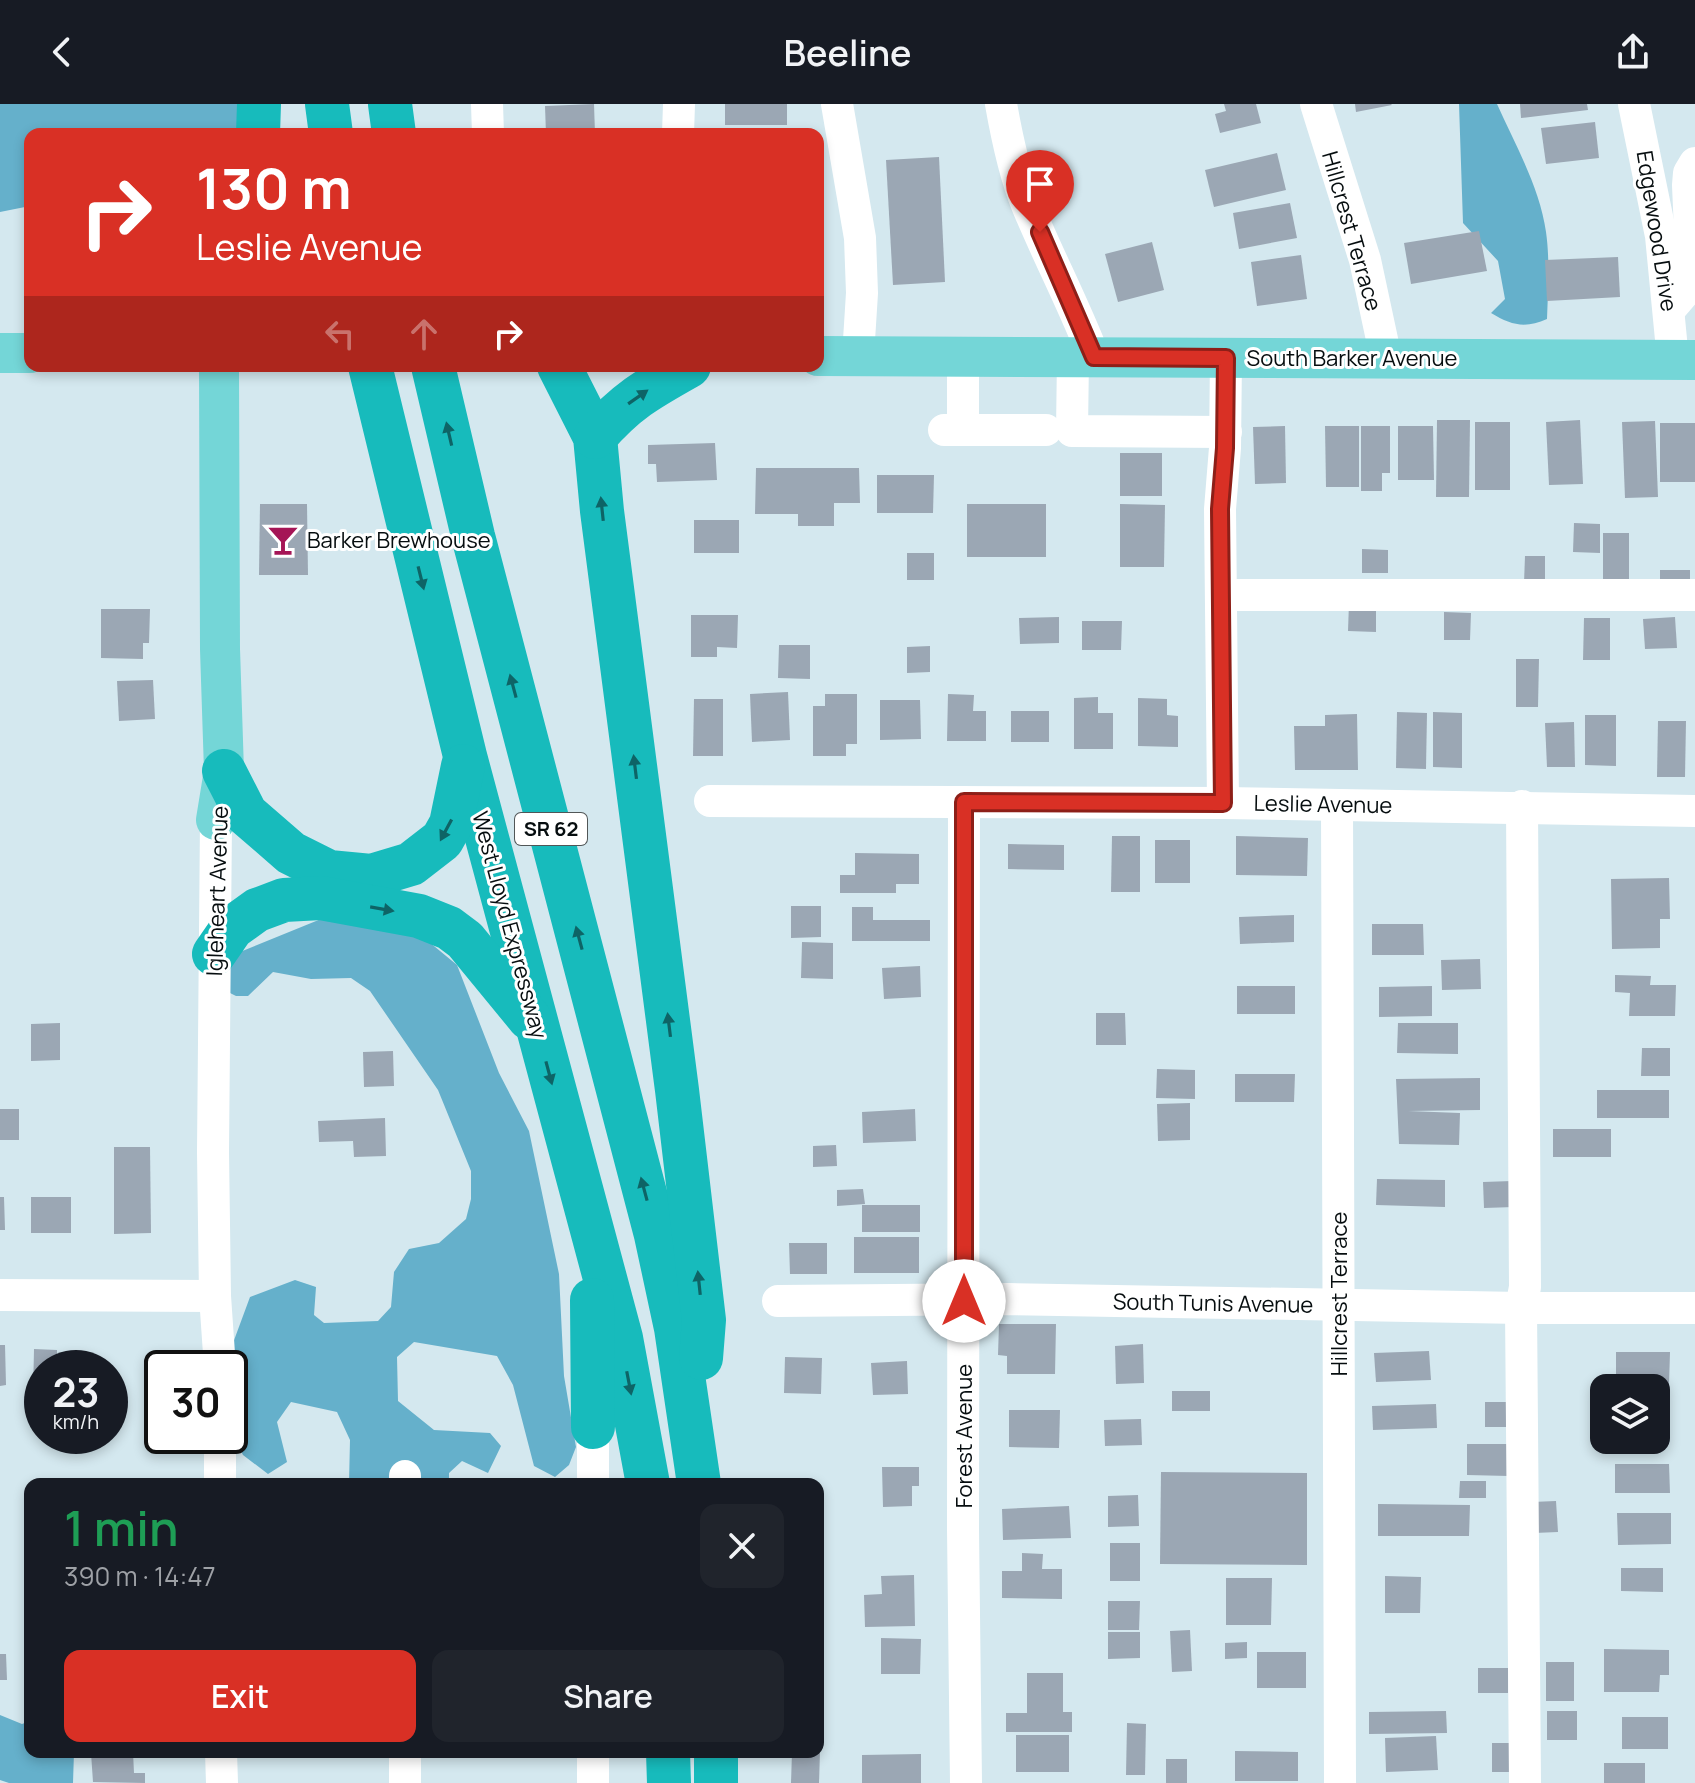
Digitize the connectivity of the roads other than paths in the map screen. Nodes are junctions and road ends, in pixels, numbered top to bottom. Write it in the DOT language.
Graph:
graph roads {
  1 [pos="259,104"];
  2 [pos="327,104"];
  3 [pos="390,104"];
  4 [pos="487,104"];
  5 [pos="679,104"];
  6 [pos="837,104"];
  7 [pos="1001,104"];
  8 [pos="1316,104"];
  9 [pos="1634,104"];
  10 [pos="258,128"];
  11 [pos="330,128"];
  12 [pos="393,128"];
  13 [pos="488,128"];
  14 [pos="678,128"];
  15 [pos="1695,163"];
  16 [pos="1670,309"];
  17 [pos="0,353"];
  18 [pos="24,353"];
  19 [pos="824,356"];
  20 [pos="858,356"];
  21 [pos="963,357"];
  22 [pos="1083,357"];
  23 [pos="1226,358"];
  24 [pos="1386,358"];
  25 [pos="1684,360"];
  26 [pos="219,372"];
  27 [pos="371,372"];
  28 [pos="434,372"];
  29 [pos="562,372"];
  30 [pos="679,372"];
  31 [pos="1046,430"];
  32 [pos="1226,432"];
  33 [pos="595,437"];
  34 [pos="1222,595"];
  35 [pos="1695,595"];
  36 [pos="465,756"];
  37 [pos="224,771"];
  38 [pos="710,801"];
  39 [pos="964,802"];
  40 [pos="1223,803"];
  41 [pos="1337,805"];
  42 [pos="1522,806"];
  43 [pos="1695,811"];
  44 [pos="216,820"];
  45 [pos="321,898"];
  46 [pos="214,954"];
  47 [pos="537,1029"];
  48 [pos="591,1226"];
  49 [pos="0,1295"];
  50 [pos="215,1296"];
  51 [pos="778,1301"];
  52 [pos="964,1301"];
  53 [pos="1339,1305"];
  54 [pos="1521,1308"];
  55 [pos="1695,1308"];
  56 [pos="219,1350"];
  57 [pos="593,1427"];
  58 [pos="220,1454"];
  59 [pos="697,1464"];
  60 [pos="220,1478"];
  61 [pos="593,1478"];
  62 [pos="647,1478"];
  63 [pos="221,1758"];
  64 [pos="405,1758"];
  65 [pos="593,1758"];
  66 [pos="668,1758"];
  67 [pos="716,1758"];
  68 [pos="222,1783"];
  69 [pos="405,1783"];
  70 [pos="593,1783"];
  71 [pos="669,1783"];
  72 [pos="716,1783"];
  73 [pos="966,1783"];
  74 [pos="1340,1783"];
  75 [pos="1525,1783"];
  1 -- 10 [label="highway"];
  2 -- 11 [label="highway"];
  3 -- 12 [label="highway"];
  4 -- 13 [label="street"];
  5 -- 14 [label="street"];
  6 -- 20 [label="street"];
  7 -- 22 [label="street"];
  8 -- 24 [label="street, Hillcrest Terrace"];
  9 -- 16 [label="street, Edgewood Drive"];
  15 -- 16 [label="street"];
  16 -- 25 [label="street, Edgewood Drive"];
  17 -- 18 [label="main road"];
  19 -- 20 [label="main road, South Barker Avenue"];
  20 -- 21 [label="main road, South Barker Avenue"];
  21 -- 22 [label="main road, South Barker Avenue"];
  21 -- 31 [label="street"];
  22 -- 23 [label="main road, South Barker Avenue"];
  22 -- 32 [label="street"];
  23 -- 24 [label="main road, South Barker Avenue"];
  23 -- 32 [label="street"];
  24 -- 25 [label="main road, South Barker Avenue"];
  26 -- 37 [label="main road, Igleheart Avenue"];
  27 -- 36 [label="highway, West Lloyd Expressway / SR 62, one-way"];
  59 -- 28 [label="highway, SR 62, one-way"];
  29 -- 33 [label="highway"];
  33 -- 30 [label="highway, one-way"];
  32 -- 34 [label="street"];
  59 -- 33 [label="highway, one-way"];
  34 -- 35 [label="street"];
  34 -- 40 [label="street"];
  36 -- 37 [label="highway, one-way"];
  36 -- 47 [label="highway, West Lloyd Expressway / SR 62"];
  37 -- 44 [label="main road, Igleheart Avenue"];
  38 -- 39 [label="street, Leslie Avenue"];
  39 -- 40 [label="street, Leslie Avenue"];
  39 -- 52 [label="street, Forest Avenue"];
  40 -- 41 [label="street, Leslie Avenue"];
  41 -- 42 [label="street, Leslie Avenue"];
  41 -- 53 [label="street, Hillcrest Terrace"];
  42 -- 43 [label="street, Leslie Avenue"];
  42 -- 54 [label="street"];
  44 -- 45 [label="highway"];
  44 -- 46 [label="street, Igleheart Avenue"];
  45 -- 46 [label="highway"];
  45 -- 47 [label="highway, one-way"];
  46 -- 50 [label="street, Igleheart Avenue"];
  47 -- 48 [label="highway, West Lloyd Expressway / SR 62, one-way"];
  48 -- 57 [label="highway"];
  48 -- 62 [label="highway, West Lloyd Expressway / SR 62, one-way"];
  49 -- 50 [label="street"];
  50 -- 56 [label="street, Igleheart Avenue"];
  51 -- 52 [label="street, South Tunis Avenue"];
  52 -- 53 [label="street, South Tunis Avenue"];
  52 -- 73 [label="street, Forest Avenue"];
  53 -- 54 [label="street, South Tunis Avenue"];
  53 -- 74 [label="street, Hillcrest Terrace"];
  54 -- 55 [label="street, South Tunis Avenue"];
  54 -- 75 [label="street"];
  57 -- 61 [label="street"];
  58 -- 60 [label="street"];
  63 -- 68 [label="street"];
  64 -- 69 [label="street"];
  65 -- 70 [label="street"];
  66 -- 71 [label="highway"];
  67 -- 72 [label="highway"];
}
